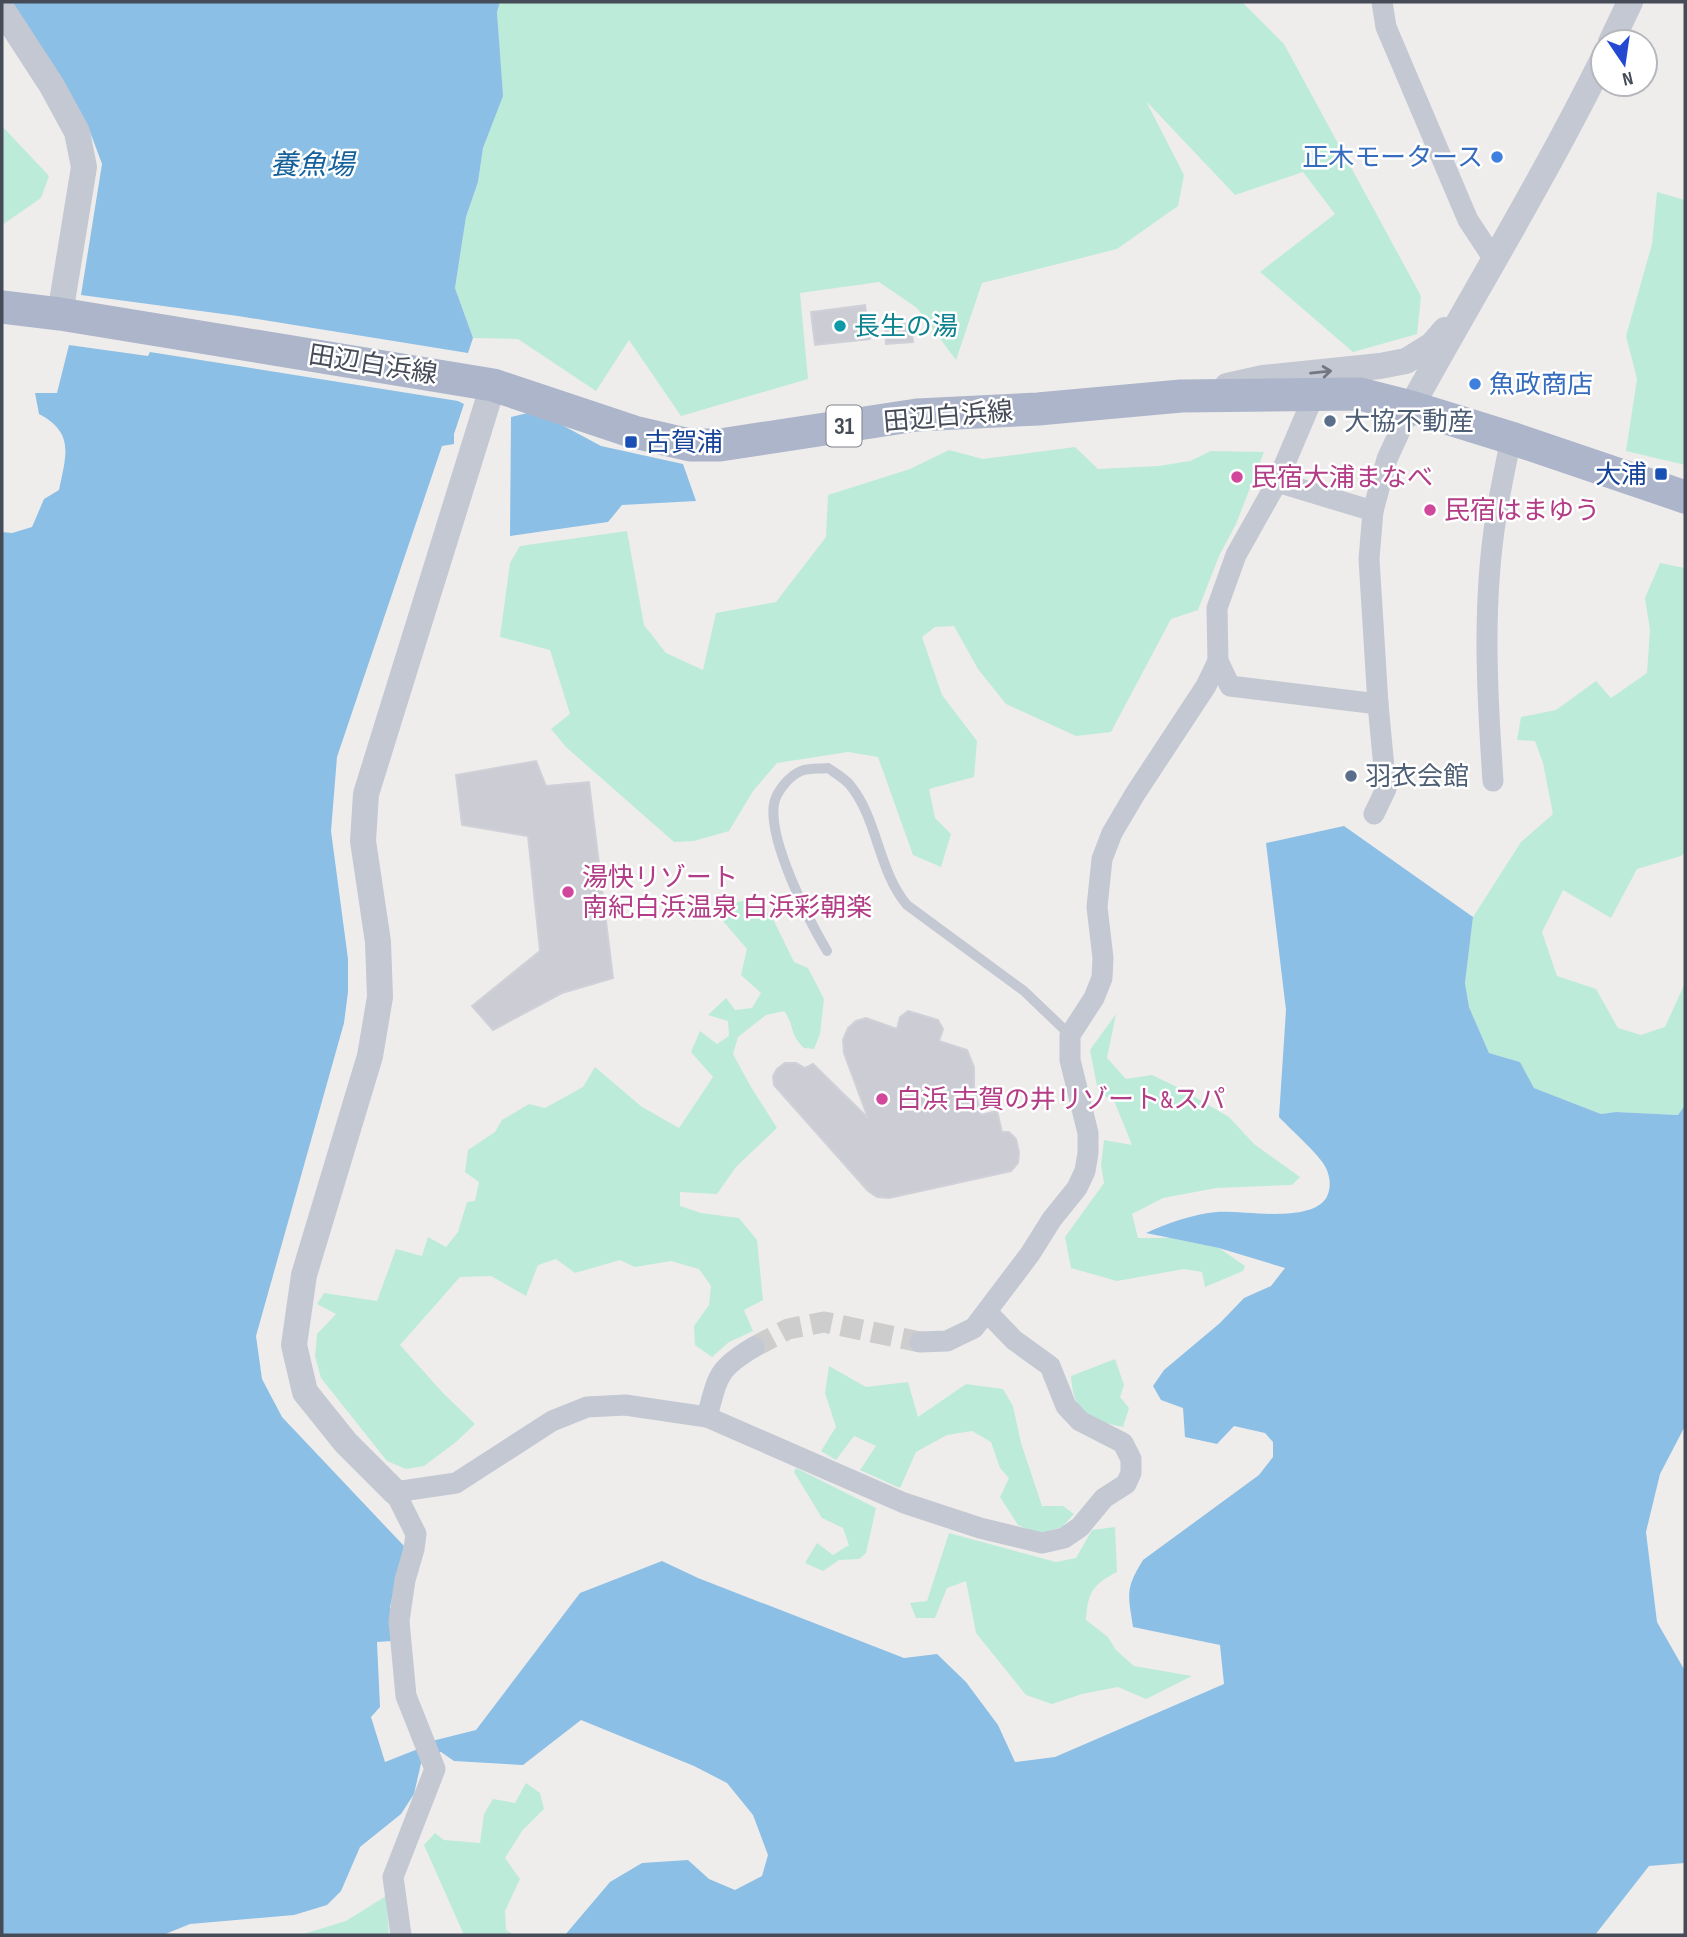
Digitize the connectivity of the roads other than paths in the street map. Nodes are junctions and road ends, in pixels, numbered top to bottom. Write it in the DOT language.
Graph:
graph roads {
  1 [pos="1630,2"];
  2 [pos="1379,3"];
  3 [pos="2,9"];
  4 [pos="1618,28"];
  5 [pos="1589,87"];
  6 [pos="1495,261"];
  7 [pos="2,307"];
  8 [pos="1465,309"];
  9 [pos="60,314"];
  10 [pos="493,384"];
  11 [pos="1315,393"];
  12 [pos="1181,396"];
  13 [pos="1411,407"];
  14 [pos="1511,438"];
  15 [pos="1277,482"];
  16 [pos="1685,497"];
  17 [pos="1373,511"];
  18 [pos="1218,661"];
  19 [pos="1378,704"];
  20 [pos="1493,781"];
  21 [pos="1374,814"];
  22 [pos="827,951"];
  23 [pos="1070,1035"];
  24 [pos="987,1312"];
  25 [pos="920,1342"];
  26 [pos="754,1347"];
  27 [pos="707,1417"];
  28 [pos="395,1492"];
  29 [pos="401,1935"];
  1 -- 4 [label="street"];
  2 -- 6 [label="street"];
  3 -- 9 [label="street"];
  5 -- 6 [label="street"];
  6 -- 8 [label="street"];
  7 -- 9 [label="main road, 田辺白浜線 / 31"];
  12 -- 8 [label="street, one-way"];
  8 -- 13 [label="street"];
  9 -- 10 [label="main road, 田辺白浜線 / 31"];
  10 -- 12 [label="main road, 田辺白浜線 / 31"];
  10 -- 28 [label="street"];
  11 -- 12 [label="main road, 田辺白浜線 / 31"];
  11 -- 13 [label="main road, 田辺白浜線 / 31"];
  11 -- 15 [label="street"];
  13 -- 14 [label="main road, 田辺白浜線 / 31"];
  13 -- 17 [label="street"];
  14 -- 16 [label="main road, 田辺白浜線 / 31"];
  14 -- 20 [label="street"];
  15 -- 17 [label="street"];
  15 -- 18 [label="street"];
  17 -- 19 [label="street"];
  18 -- 19 [label="street"];
  18 -- 23 [label="street"];
  19 -- 21 [label="street"];
  22 -- 23 [label="lane"];
  23 -- 24 [label="street"];
  24 -- 25 [label="street"];
  24 -- 27 [label="street"];
  26 -- 27 [label="street"];
  27 -- 28 [label="street"];
  28 -- 29 [label="street"];
}
